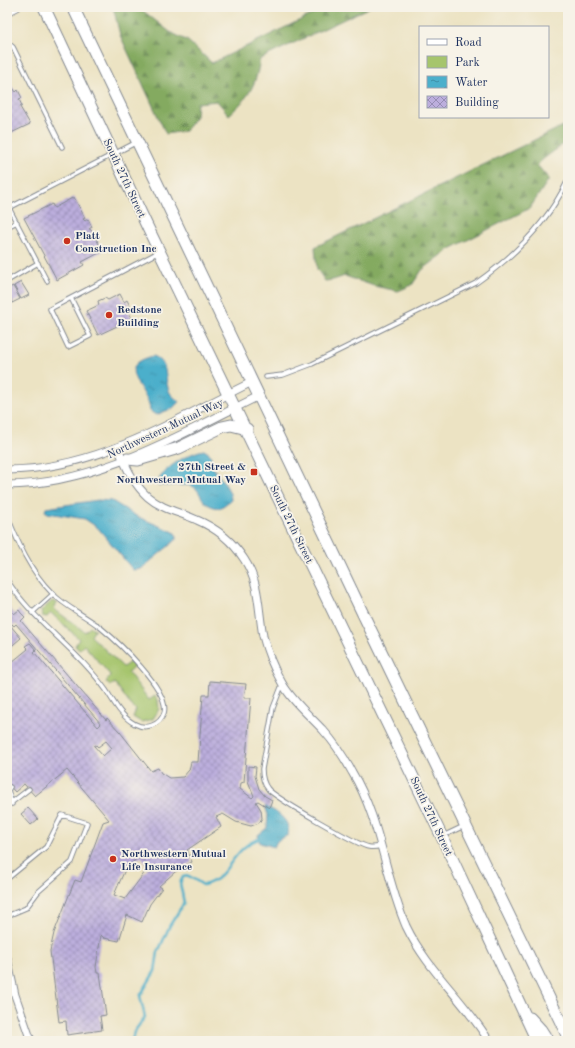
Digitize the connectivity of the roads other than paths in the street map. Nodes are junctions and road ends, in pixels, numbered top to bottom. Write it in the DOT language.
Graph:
graph roads {
  1 [pos="17,7"];
  2 [pos="44,7"];
  3 [pos="73,7"];
  4 [pos="7,12"];
  5 [pos="7,42"];
  6 [pos="138,142"];
  7 [pos="62,147"];
  8 [pos="114,154"];
  9 [pos="568,180"];
  10 [pos="8,208"];
  11 [pos="17,222"];
  12 [pos="7,227"];
  13 [pos="160,252"];
  14 [pos="38,263"];
  15 [pos="7,280"];
  16 [pos="47,281"];
  17 [pos="71,298"];
  18 [pos="266,377"];
  19 [pos="252,382"];
  20 [pos="229,393"];
  21 [pos="259,396"];
  22 [pos="236,407"];
  23 [pos="246,429"];
  24 [pos="118,448"];
  25 [pos="125,460"];
  26 [pos="7,470"];
  27 [pos="7,485"];
  28 [pos="7,515"];
  29 [pos="7,580"];
  30 [pos="53,594"];
  31 [pos="32,612"];
  32 [pos="283,684"];
  33 [pos="10,787"];
  34 [pos="29,789"];
  35 [pos="12,804"];
  36 [pos="7,806"];
  37 [pos="465,825"];
  38 [pos="442,836"];
  39 [pos="382,846"];
  40 [pos="7,879"];
  41 [pos="7,916"];
  42 [pos="7,958"];
  43 [pos="523,1010"];
  44 [pos="568,1037"];
  45 [pos="31,1041"];
  46 [pos="488,1041"];
  47 [pos="538,1041"];
  48 [pos="548,1041"];
  1 -- 4 [label="street"];
  2 -- 8 [label="main road, South 27th Street"];
  3 -- 6 [label="main road"];
  5 -- 7 [label="lane"];
  6 -- 8 [label="lane"];
  6 -- 19 [label="main road"];
  8 -- 10 [label="lane"];
  8 -- 13 [label="main road, South 27th Street"];
  9 -- 18 [label="lane"];
  10 -- 11 [label="lane"];
  11 -- 12 [label="lane"];
  11 -- 14 [label="lane"];
  13 -- 17 [label="lane"];
  13 -- 20 [label="main road, South 27th Street"];
  14 -- 15 [label="lane"];
  14 -- 16 [label="lane"];
  17 -- 17 [label="lane"];
  19 -- 20 [label="street, Northwestern Mutual Way"];
  19 -- 21 [label="main road"];
  20 -- 22 [label="main road, South 27th Street"];
  20 -- 24 [label="street, Northwestern Mutual Way"];
  21 -- 22 [label="street, Northwestern Mutual Way"];
  21 -- 37 [label="main road"];
  22 -- 23 [label="main road, South 27th Street"];
  22 -- 25 [label="street, Northwestern Mutual Way"];
  23 -- 25 [label="main road"];
  23 -- 38 [label="main road, South 27th Street"];
  24 -- 25 [label="street"];
  24 -- 26 [label="street, Northwestern Mutual Way"];
  25 -- 27 [label="street, Northwestern Mutual Way"];
  25 -- 32 [label="street"];
  28 -- 30 [label="lane"];
  29 -- 31 [label="lane"];
  30 -- 31 [label="lane"];
  30 -- 31 [label="lane"];
  32 -- 39 [label="street"];
  32 -- 39 [label="lane"];
  33 -- 35 [label="lane"];
  34 -- 35 [label="lane"];
  35 -- 36 [label="lane"];
  37 -- 38 [label="lane"];
  37 -- 44 [label="main road"];
  38 -- 43 [label="main road, South 27th Street"];
  39 -- 46 [label="street"];
  40 -- 41 [label="lane"];
  42 -- 45 [label="street"];
  43 -- 47 [label="main road, South 27th Street"];
  43 -- 48 [label="main road"];
}
